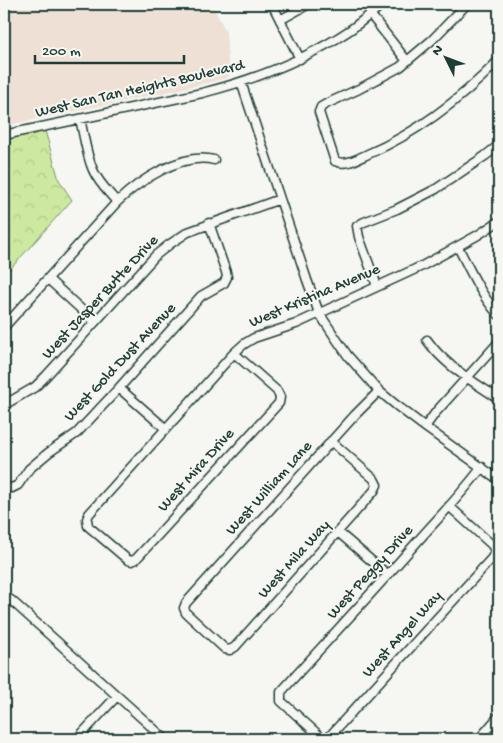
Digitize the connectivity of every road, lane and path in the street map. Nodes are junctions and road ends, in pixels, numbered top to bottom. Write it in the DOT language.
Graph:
graph roads {
  1 [pos="272,4"];
  2 [pos="309,4"];
  3 [pos="383,4"];
  4 [pos="467,4"];
  5 [pos="370,14"];
  6 [pos="280,20"];
  7 [pos="300,59"];
  8 [pos="499,60"];
  9 [pos="408,61"];
  10 [pos="241,82"];
  11 [pos="80,119"];
  12 [pos="4,135"];
  13 [pos="499,145"];
  14 [pos="214,160"];
  15 [pos="280,199"];
  16 [pos="117,202"];
  17 [pos="499,221"];
  18 [pos="209,223"];
  19 [pos="458,246"];
  20 [pos="48,279"];
  21 [pos="377,286"];
  22 [pos="319,313"];
  23 [pos="499,315"];
  24 [pos="95,322"];
  25 [pos="4,327"];
  26 [pos="427,340"];
  27 [pos="499,342"];
  28 [pos="234,353"];
  29 [pos="467,377"];
  30 [pos="119,388"];
  31 [pos="379,390"];
  32 [pos="499,399"];
  33 [pos="4,405"];
  34 [pos="425,427"];
  35 [pos="166,429"];
  36 [pos="331,441"];
  37 [pos="482,467"];
  38 [pos="499,480"];
  39 [pos="8,487"];
  40 [pos="449,506"];
  41 [pos="87,519"];
  42 [pos="338,532"];
  43 [pos="388,575"];
  44 [pos="4,596"];
  45 [pos="230,650"];
  46 [pos="117,696"];
  47 [pos="281,696"];
  48 [pos="499,716"];
  49 [pos="76,739"];
  50 [pos="165,739"];
  51 [pos="479,739"];
  1 -- 6 [label="street"];
  2 -- 6 [label="street"];
  3 -- 5 [label="street, West San Tan Heights Boulevard"];
  4 -- 9 [label="street"];
  5 -- 7 [label="street, West San Tan Heights Boulevard"];
  5 -- 9 [label="street"];
  6 -- 7 [label="street"];
  7 -- 10 [label="street, West San Tan Heights Boulevard"];
  8 -- 9 [label="street"];
  10 -- 11 [label="street, West San Tan Heights Boulevard"];
  10 -- 15 [label="street"];
  11 -- 12 [label="street, West San Tan Heights Boulevard"];
  11 -- 16 [label="street"];
  13 -- 21 [label="street"];
  14 -- 16 [label="street"];
  15 -- 18 [label="street, West Jasper Butte Drive"];
  15 -- 22 [label="street"];
  16 -- 20 [label="street"];
  17 -- 19 [label="street, West Kristina Avenue"];
  18 -- 24 [label="street, West Jasper Butte Drive"];
  18 -- 30 [label="street, West Gold Dust Avenue"];
  19 -- 21 [label="street, West Kristina Avenue"];
  19 -- 23 [label="street"];
  20 -- 24 [label="street"];
  20 -- 25 [label="street"];
  21 -- 22 [label="street, West Kristina Avenue"];
  22 -- 28 [label="street, West Kristina Avenue"];
  22 -- 31 [label="street"];
  24 -- 33 [label="street, West Jasper Butte Drive"];
  26 -- 29 [label="street"];
  27 -- 29 [label="street"];
  28 -- 35 [label="street, West Kristina Avenue"];
  28 -- 41 [label="street, West Mira Drive"];
  29 -- 32 [label="street"];
  29 -- 34 [label="street"];
  30 -- 35 [label="street"];
  30 -- 39 [label="street, West Gold Dust Avenue"];
  31 -- 34 [label="street"];
  31 -- 36 [label="street, West William Lane"];
  34 -- 37 [label="street"];
  35 -- 41 [label="street, West Kristina Avenue"];
  36 -- 42 [label="street, West Mila Way"];
  36 -- 45 [label="street, West William Lane"];
  37 -- 38 [label="street"];
  37 -- 40 [label="street, West Peggy Drive"];
  40 -- 43 [label="street, West Peggy Drive"];
  40 -- 47 [label="street, West Angel Way"];
  42 -- 43 [label="street"];
  42 -- 45 [label="street, West Mila Way"];
  43 -- 47 [label="street, West Peggy Drive"];
  44 -- 46 [label="street"];
  46 -- 49 [label="street"];
  46 -- 50 [label="street"];
  48 -- 51 [label="street"];
}
